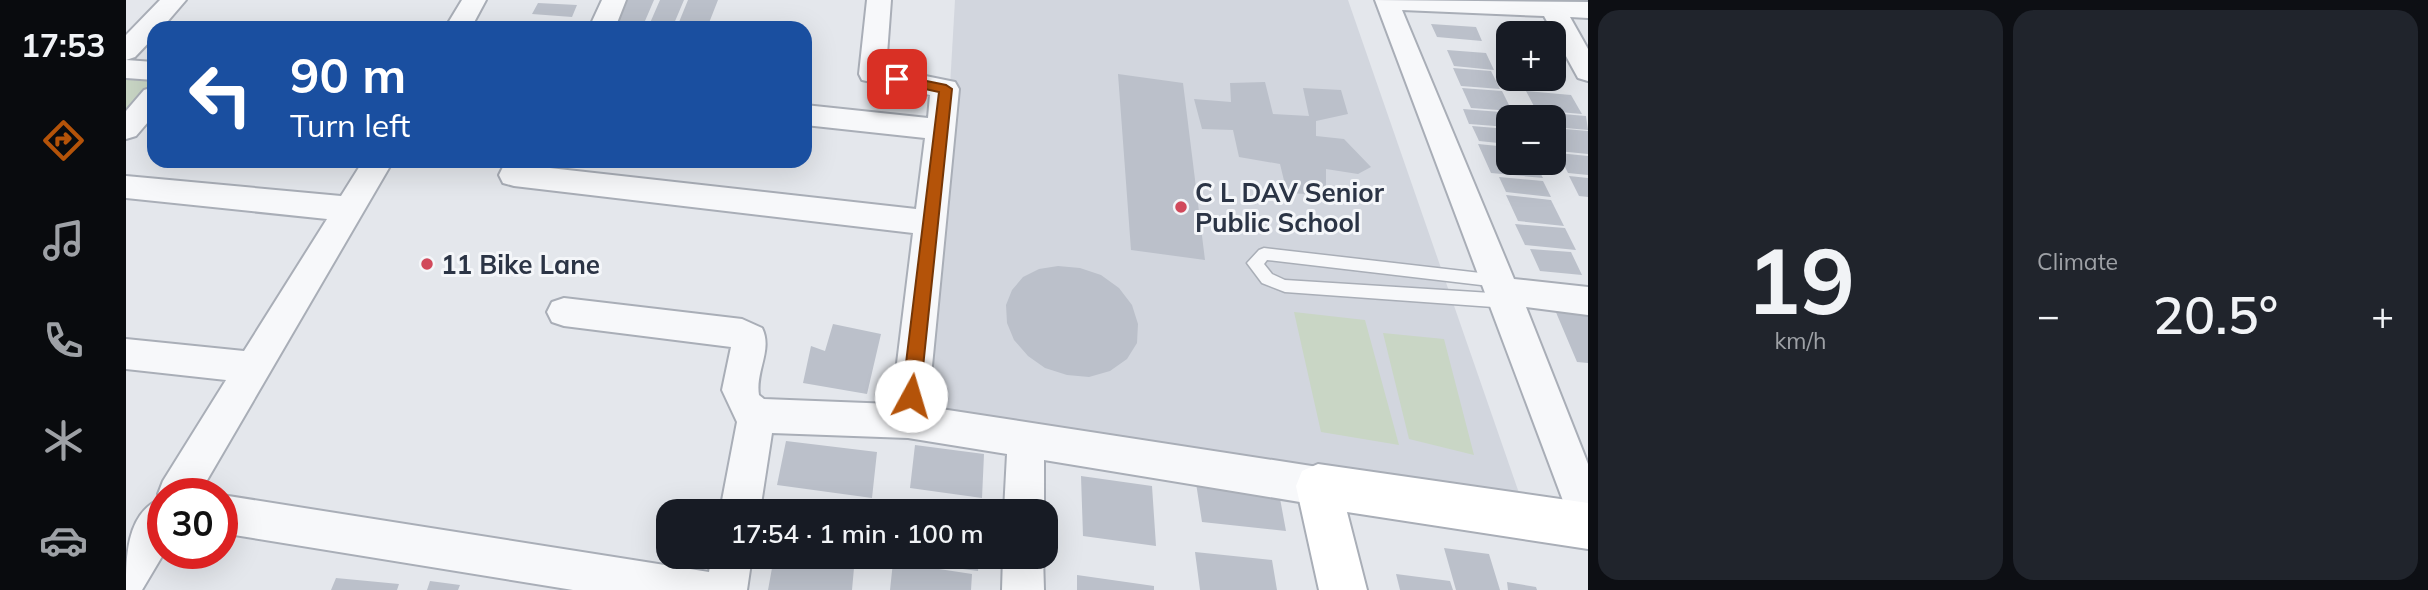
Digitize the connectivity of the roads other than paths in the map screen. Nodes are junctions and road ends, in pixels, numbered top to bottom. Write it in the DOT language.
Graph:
graph roads {
  1 [pos="174,0"];
  2 [pos="474,0"];
  3 [pos="614,0"];
  4 [pos="879,0"];
  5 [pos="1552,8"];
  6 [pos="1588,10"];
  7 [pos="154,21"];
  8 [pos="462,21"];
  9 [pos="605,21"];
  10 [pos="147,29"];
  11 [pos="126,51"];
  12 [pos="126,69"];
  13 [pos="147,70"];
  14 [pos="1588,72"];
  15 [pos="872,74"];
  16 [pos="147,105"];
  17 [pos="812,116"];
  18 [pos="863,121"];
  19 [pos="126,129"];
  20 [pos="941,129"];
  21 [pos="374,168"];
  22 [pos="514,175"];
  23 [pos="126,187"];
  24 [pos="348,209"];
  25 [pos="930,223"];
  26 [pos="1503,291"];
  27 [pos="1588,301"];
  28 [pos="564,312"];
  29 [pos="126,354"];
  30 [pos="253,367"];
  31 [pos="756,416"];
  32 [pos="908,421"];
  33 [pos="1026,441"];
  34 [pos="187,478"];
  35 [pos="1318,486"];
  36 [pos="742,499"];
  37 [pos="1024,499"];
  38 [pos="1588,514"];
  39 [pos="238,517"];
  40 [pos="1588,526"];
  41 [pos="147,542"];
  42 [pos="730,569"];
  43 [pos="1023,569"];
  44 [pos="126,577"];
  45 [pos="702,590"];
  46 [pos="726,590"];
  47 [pos="1023,590"];
  48 [pos="1343,590"];
  1 -- 7 [label="street"];
  2 -- 8 [label="street"];
  3 -- 9 [label="street"];
  4 -- 15 [label="street"];
  5 -- 6 [label="street"];
  5 -- 14 [label="street"];
  5 -- 26 [label="street"];
  10 -- 11 [label="street"];
  12 -- 13 [label="street"];
  15 -- 18 [label="street"];
  15 -- 20 [label="street"];
  16 -- 19 [label="street"];
  17 -- 18 [label="street"];
  18 -- 20 [label="street"];
  20 -- 25 [label="street"];
  21 -- 24 [label="street"];
  22 -- 25 [label="street"];
  23 -- 24 [label="street"];
  24 -- 30 [label="street"];
  25 -- 32 [label="street"];
  26 -- 26 [label="lane"];
  26 -- 27 [label="street"];
  26 -- 38 [label="street"];
  28 -- 31 [label="street"];
  29 -- 30 [label="street"];
  30 -- 34 [label="street"];
  31 -- 32 [label="street"];
  31 -- 36 [label="street"];
  32 -- 33 [label="street"];
  33 -- 35 [label="street"];
  33 -- 37 [label="street"];
  35 -- 40 [label="street"];
  35 -- 48 [label="street"];
  39 -- 45 [label="street"];
  41 -- 44 [label="street"];
  42 -- 46 [label="street"];
  43 -- 47 [label="street"];
}
